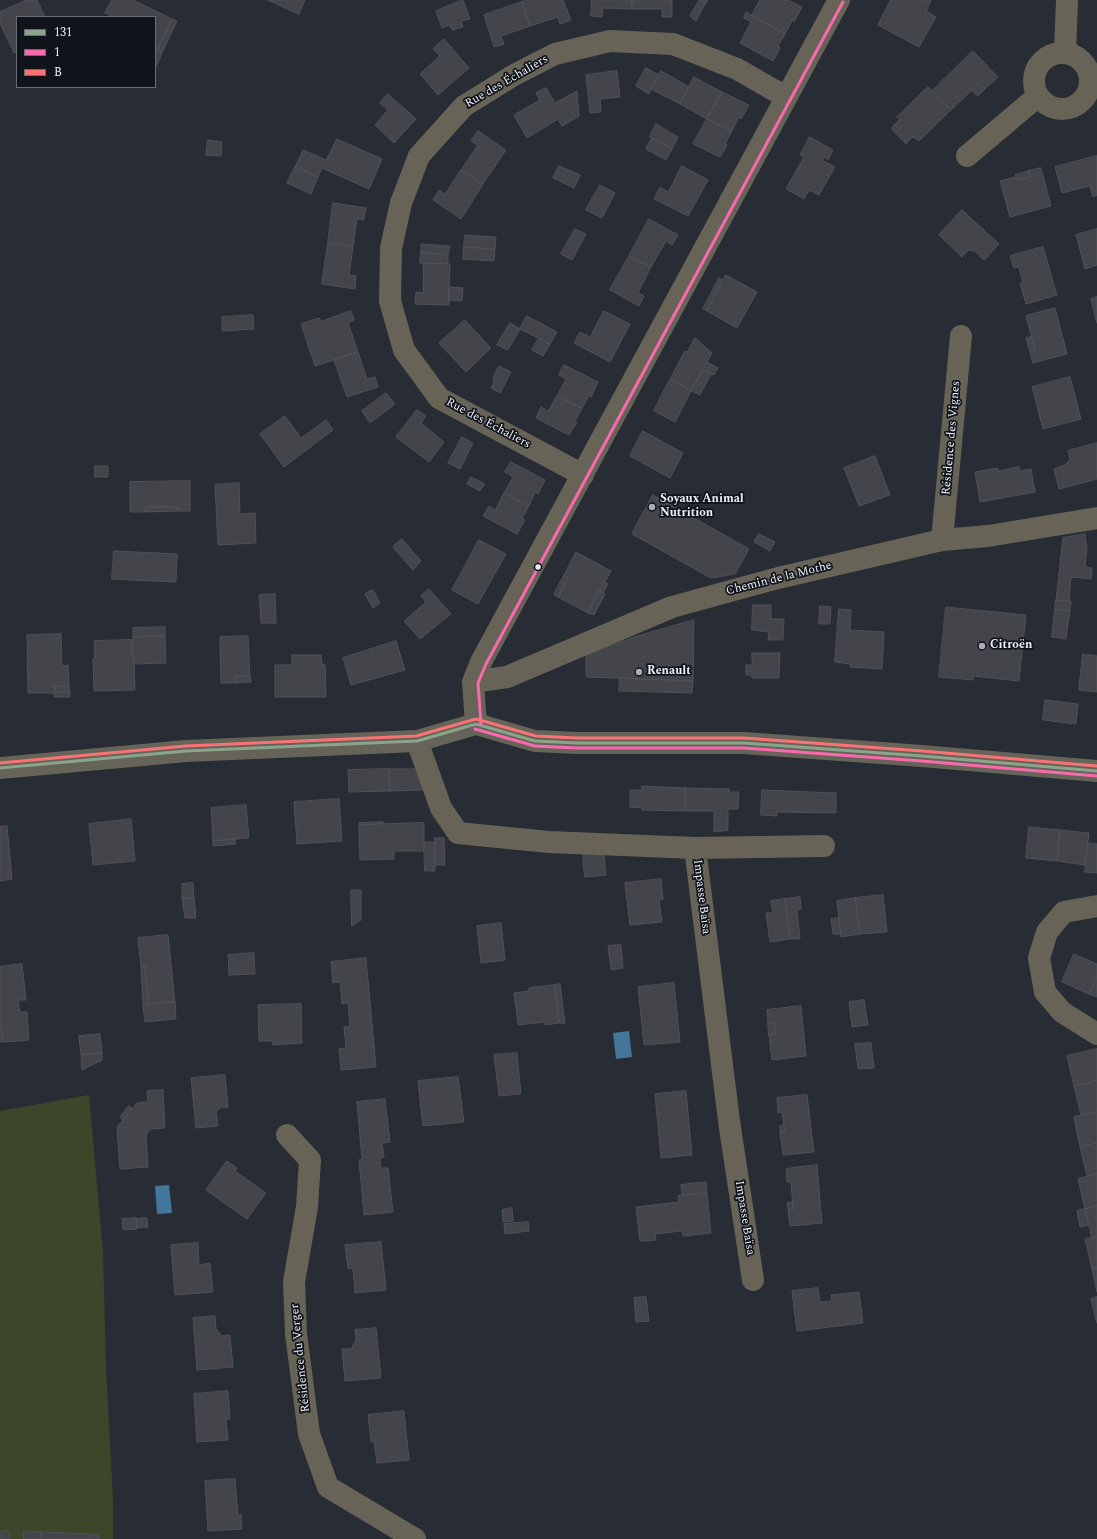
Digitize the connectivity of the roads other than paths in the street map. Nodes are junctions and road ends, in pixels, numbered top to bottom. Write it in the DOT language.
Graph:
graph roads {
  1 [pos="839,0"];
  2 [pos="1067,0"];
  3 [pos="1065,52"];
  4 [pos="1038,96"];
  5 [pos="786,97"];
  6 [pos="967,156"];
  7 [pos="961,336"];
  8 [pos="582,475"];
  9 [pos="1097,518"];
  10 [pos="942,540"];
  11 [pos="472,682"];
  12 [pos="476,724"];
  13 [pos="417,741"];
  14 [pos="0,768"];
  15 [pos="1097,771"];
  16 [pos="824,846"];
  17 [pos="695,848"];
  18 [pos="1097,906"];
  19 [pos="1097,1034"];
  20 [pos="287,1135"];
  21 [pos="753,1280"];
  22 [pos="415,1539"];
  1 -- 5 [label="street"];
  2 -- 3 [label="street"];
  3 -- 4 [label="street"];
  3 -- 4 [label="street"];
  4 -- 6 [label="street"];
  5 -- 8 [label="street"];
  5 -- 8 [label="street, Rue des Échaliers"];
  7 -- 10 [label="street, Résidence des Vignes"];
  8 -- 11 [label="street"];
  9 -- 10 [label="street, Chemin de la Mothe"];
  10 -- 11 [label="street, Chemin de la Mothe"];
  11 -- 12 [label="street"];
  12 -- 13 [label="main road"];
  12 -- 15 [label="main road"];
  13 -- 14 [label="main road"];
  13 -- 17 [label="street, Impasse Baïsa"];
  16 -- 17 [label="street"];
  17 -- 21 [label="street, Impasse Baïsa"];
  18 -- 19 [label="street"];
  20 -- 22 [label="street, Résidence du Verger"];
}
